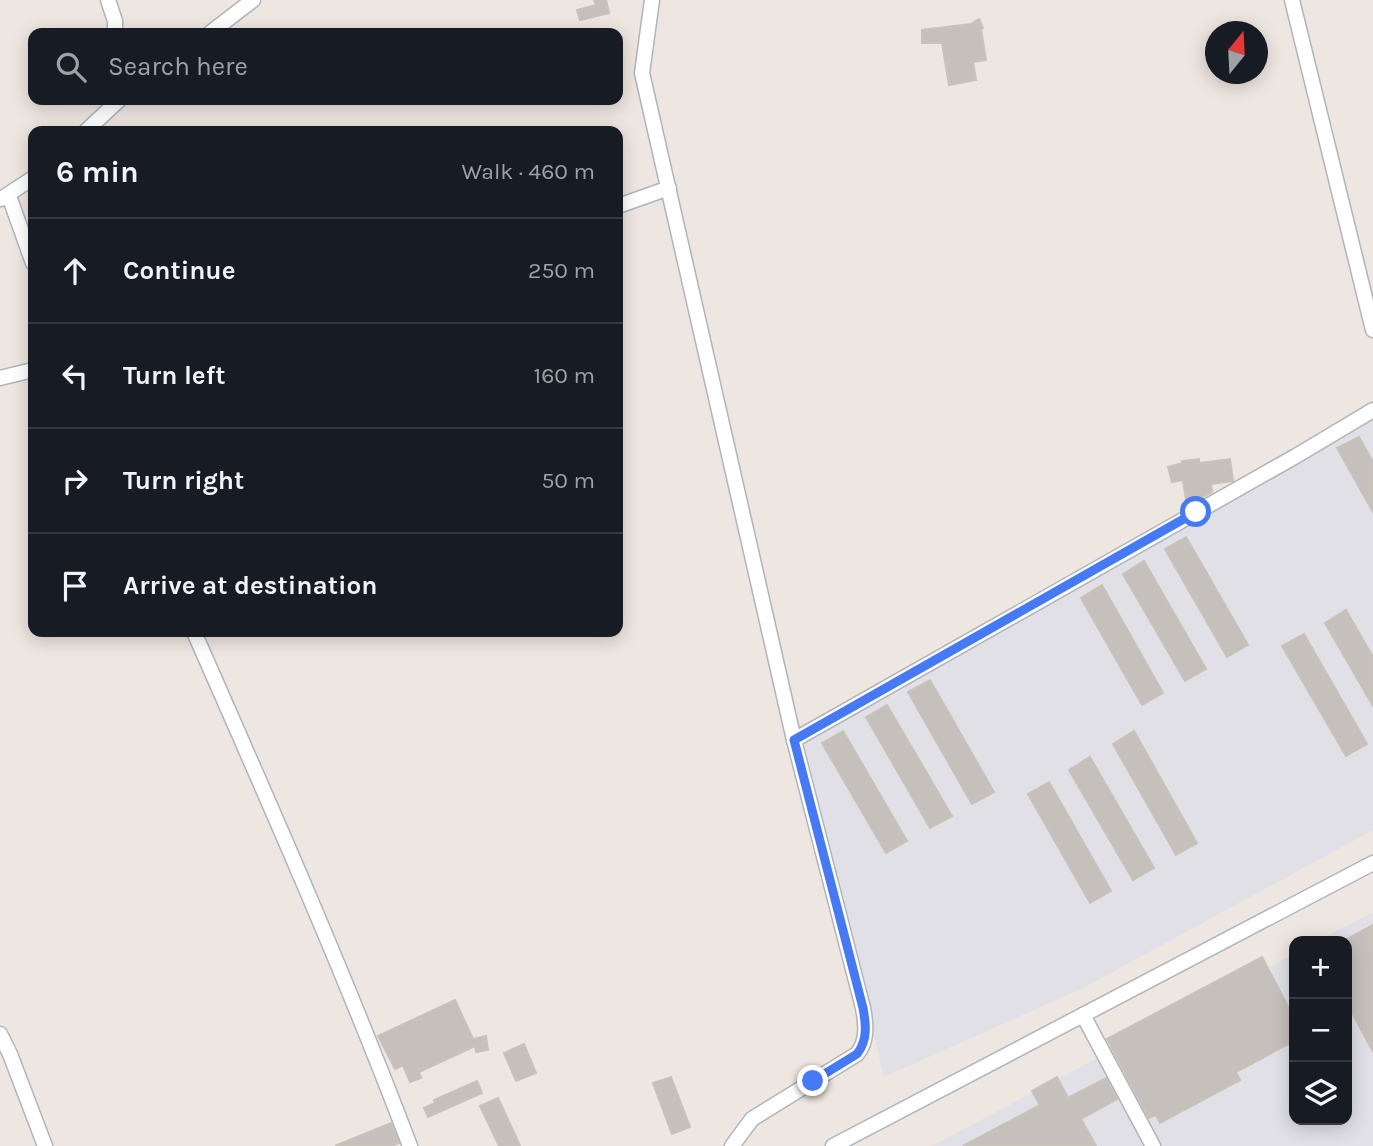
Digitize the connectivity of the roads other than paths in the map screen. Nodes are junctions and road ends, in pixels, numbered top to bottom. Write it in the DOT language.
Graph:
graph roads {
  1 [pos="108,0"];
  2 [pos="253,0"];
  3 [pos="652,0"];
  4 [pos="1292,0"];
  5 [pos="116,28"];
  6 [pos="217,28"];
  7 [pos="108,106"];
  8 [pos="90,126"];
  9 [pos="28,181"];
  10 [pos="669,188"];
  11 [pos="4,198"];
  12 [pos="623,204"];
  13 [pos="28,252"];
  14 [pos="1373,330"];
  15 [pos="28,371"];
  16 [pos="0,378"];
  17 [pos="1373,410"];
  18 [pos="196,637"];
  19 [pos="794,740"];
  20 [pos="1373,863"];
  21 [pos="1083,1015"];
  22 [pos="0,1034"];
  23 [pos="836,1145"];
  24 [pos="45,1146"];
  25 [pos="410,1146"];
  26 [pos="732,1146"];
  27 [pos="1153,1146"];
  1 -- 5 [label="street"];
  2 -- 6 [label="street"];
  3 -- 10 [label="street"];
  4 -- 14 [label="street"];
  7 -- 8 [label="street"];
  9 -- 11 [label="street"];
  10 -- 12 [label="street"];
  10 -- 19 [label="street"];
  11 -- 13 [label="street"];
  15 -- 16 [label="street"];
  17 -- 19 [label="street"];
  18 -- 25 [label="street"];
  19 -- 26 [label="street"];
  20 -- 21 [label="street"];
  21 -- 23 [label="street"];
  21 -- 27 [label="street"];
  22 -- 24 [label="street"];
}
